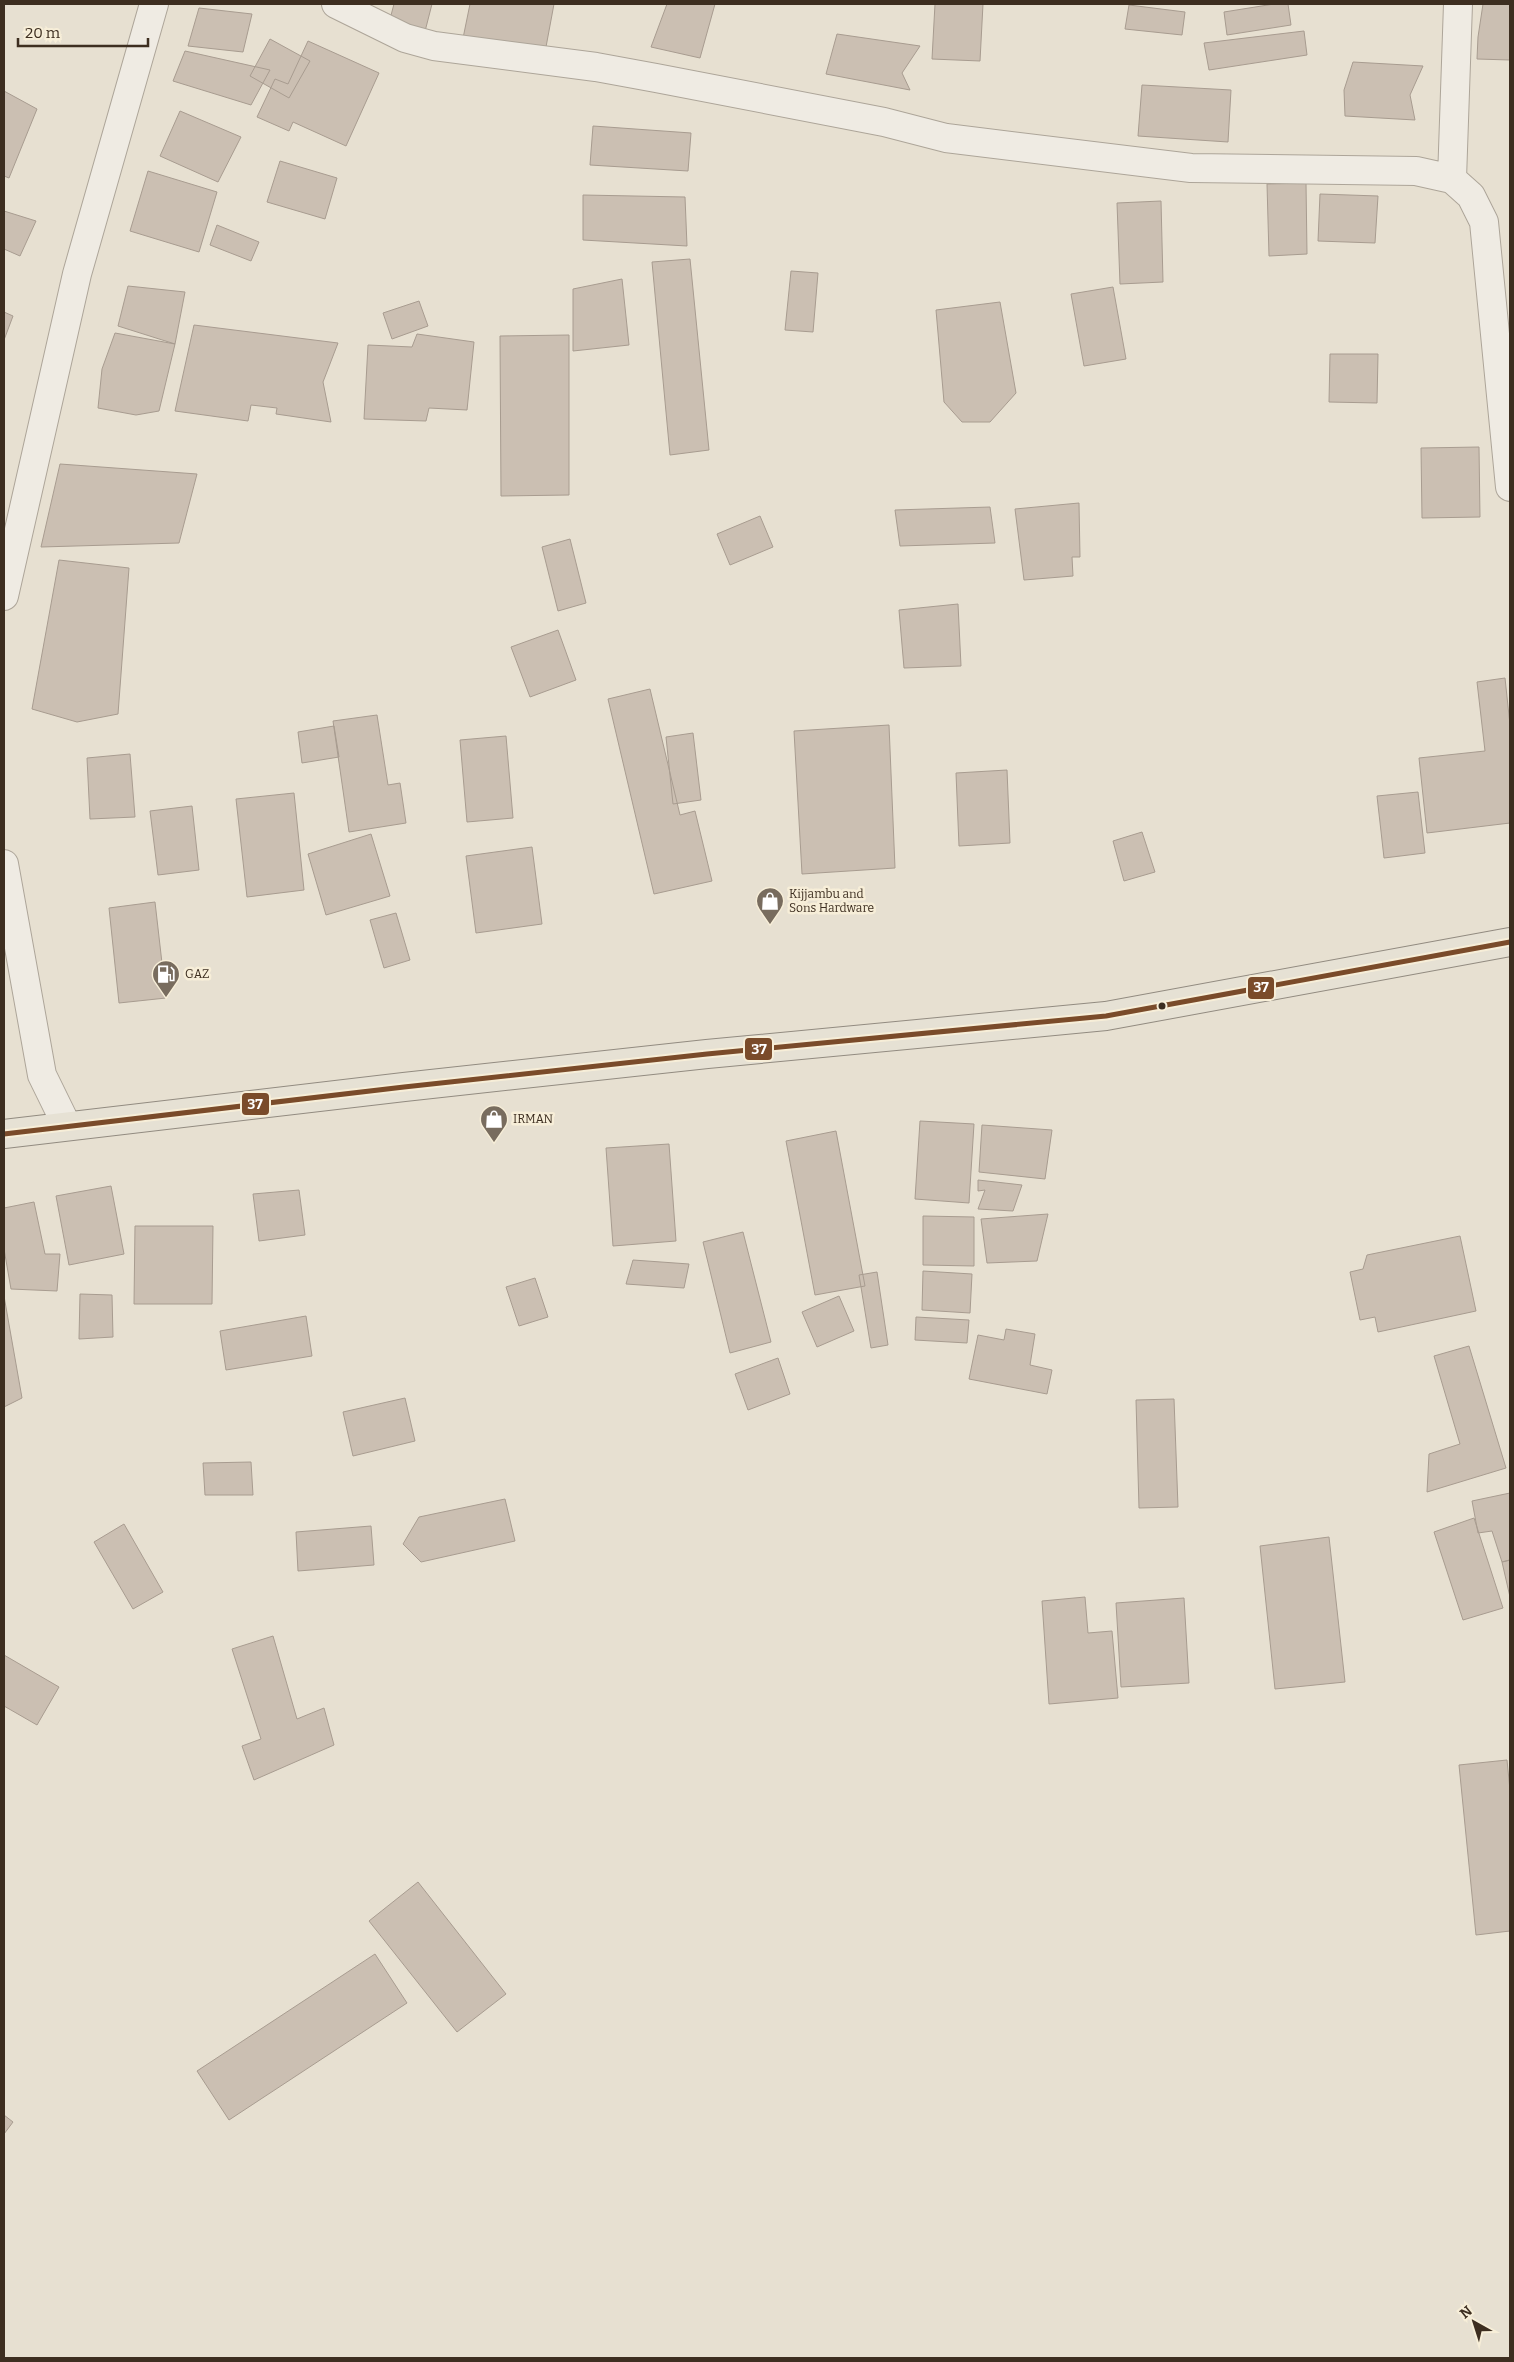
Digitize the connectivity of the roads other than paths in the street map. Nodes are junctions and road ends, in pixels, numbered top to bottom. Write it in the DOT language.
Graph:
graph roads {
  1 [pos="154,4"];
  2 [pos="336,4"];
  3 [pos="1458,4"];
  4 [pos="1452,179"];
  5 [pos="1510,486"];
  6 [pos="9,542"];
  7 [pos="4,596"];
  8 [pos="4,864"];
  9 [pos="1510,942"];
  10 [pos="67,1126"];
  11 [pos="4,1134"];
  1 -- 6 [label="street"];
  2 -- 4 [label="street"];
  3 -- 4 [label="street"];
  4 -- 5 [label="street"];
  6 -- 7 [label="street"];
  8 -- 10 [label="street"];
  9 -- 10 [label="main road"];
  10 -- 11 [label="main road"];
}
